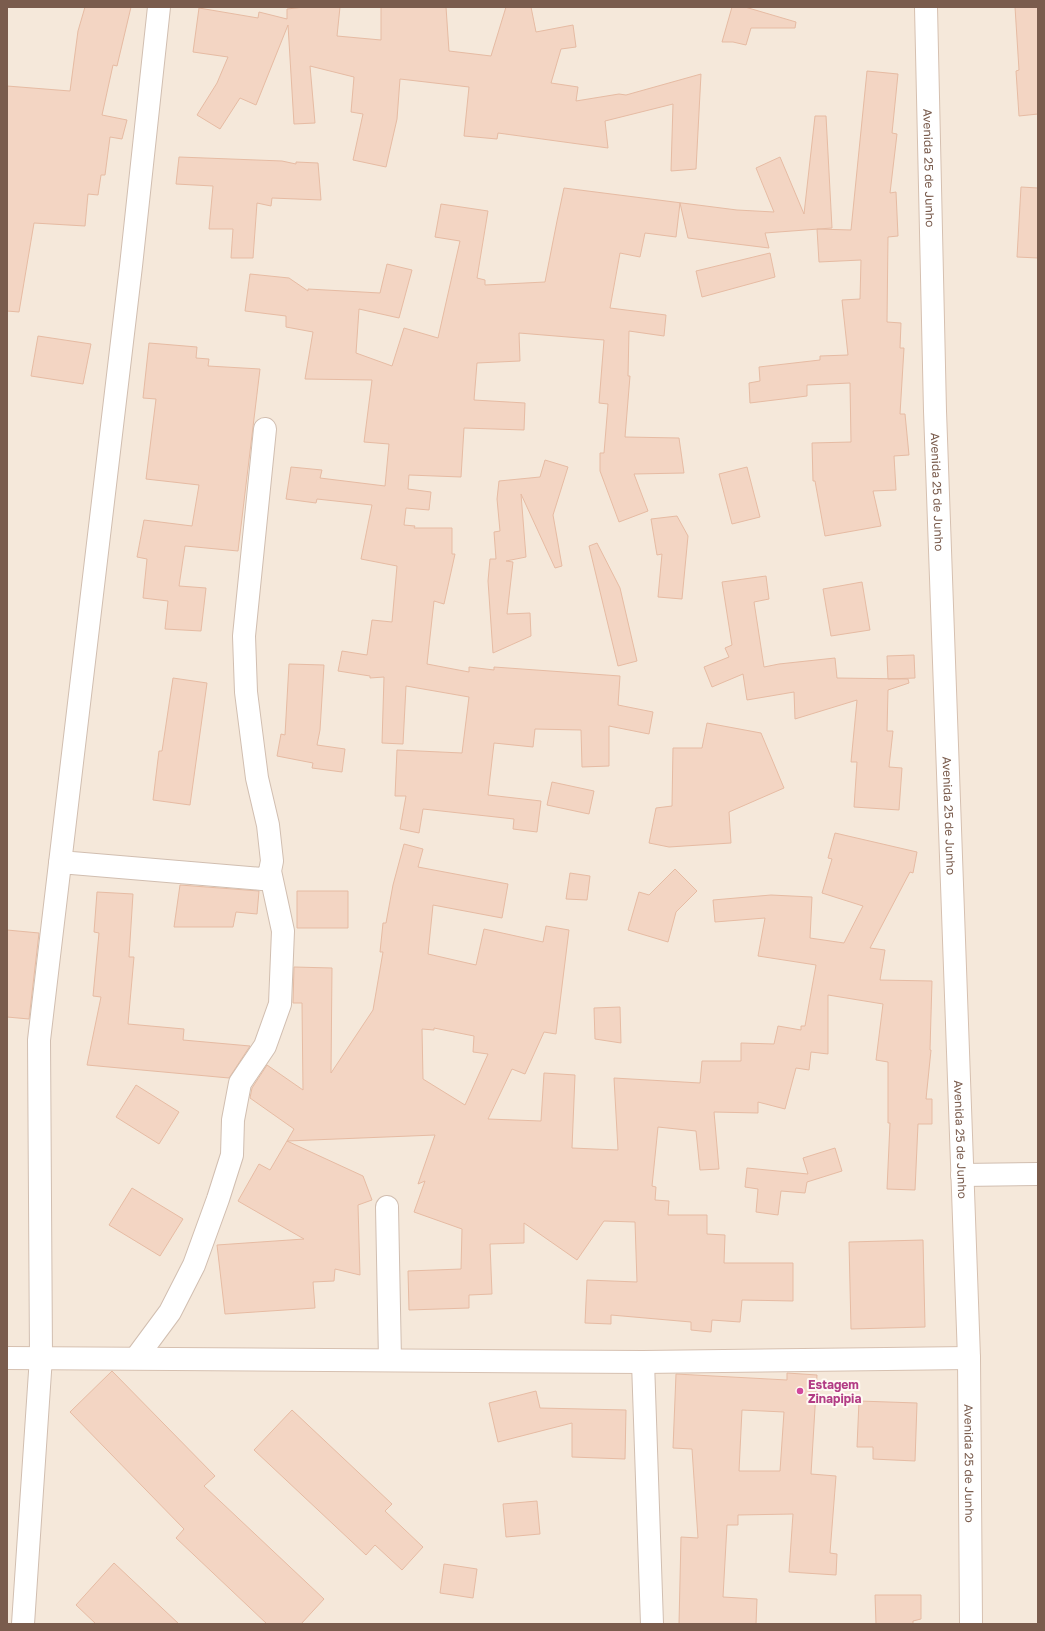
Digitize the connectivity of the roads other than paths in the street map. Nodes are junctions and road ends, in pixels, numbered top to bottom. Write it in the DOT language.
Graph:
graph roads {
  1 [pos="159,7"];
  2 [pos="926,7"];
  3 [pos="265,429"];
  4 [pos="60,862"];
  5 [pos="270,871"];
  6 [pos="1038,1174"];
  7 [pos="962,1176"];
  8 [pos="387,1207"];
  9 [pos="41,1357"];
  10 [pos="7,1358"];
  11 [pos="136,1358"];
  12 [pos="969,1358"];
  13 [pos="390,1360"];
  14 [pos="643,1362"];
  15 [pos="23,1624"];
  16 [pos="652,1624"];
  17 [pos="971,1624"];
  1 -- 4 [label="street"];
  2 -- 7 [label="street, Avenida 25 de Junho"];
  3 -- 5 [label="street"];
  4 -- 5 [label="street"];
  4 -- 9 [label="street"];
  5 -- 11 [label="street"];
  6 -- 7 [label="street"];
  7 -- 12 [label="street, Avenida 25 de Junho"];
  8 -- 13 [label="street"];
  9 -- 10 [label="street"];
  9 -- 11 [label="street"];
  9 -- 15 [label="street"];
  11 -- 13 [label="street"];
  12 -- 14 [label="street"];
  12 -- 17 [label="street, Avenida 25 de Junho"];
  13 -- 14 [label="street"];
  14 -- 16 [label="street"];
}
